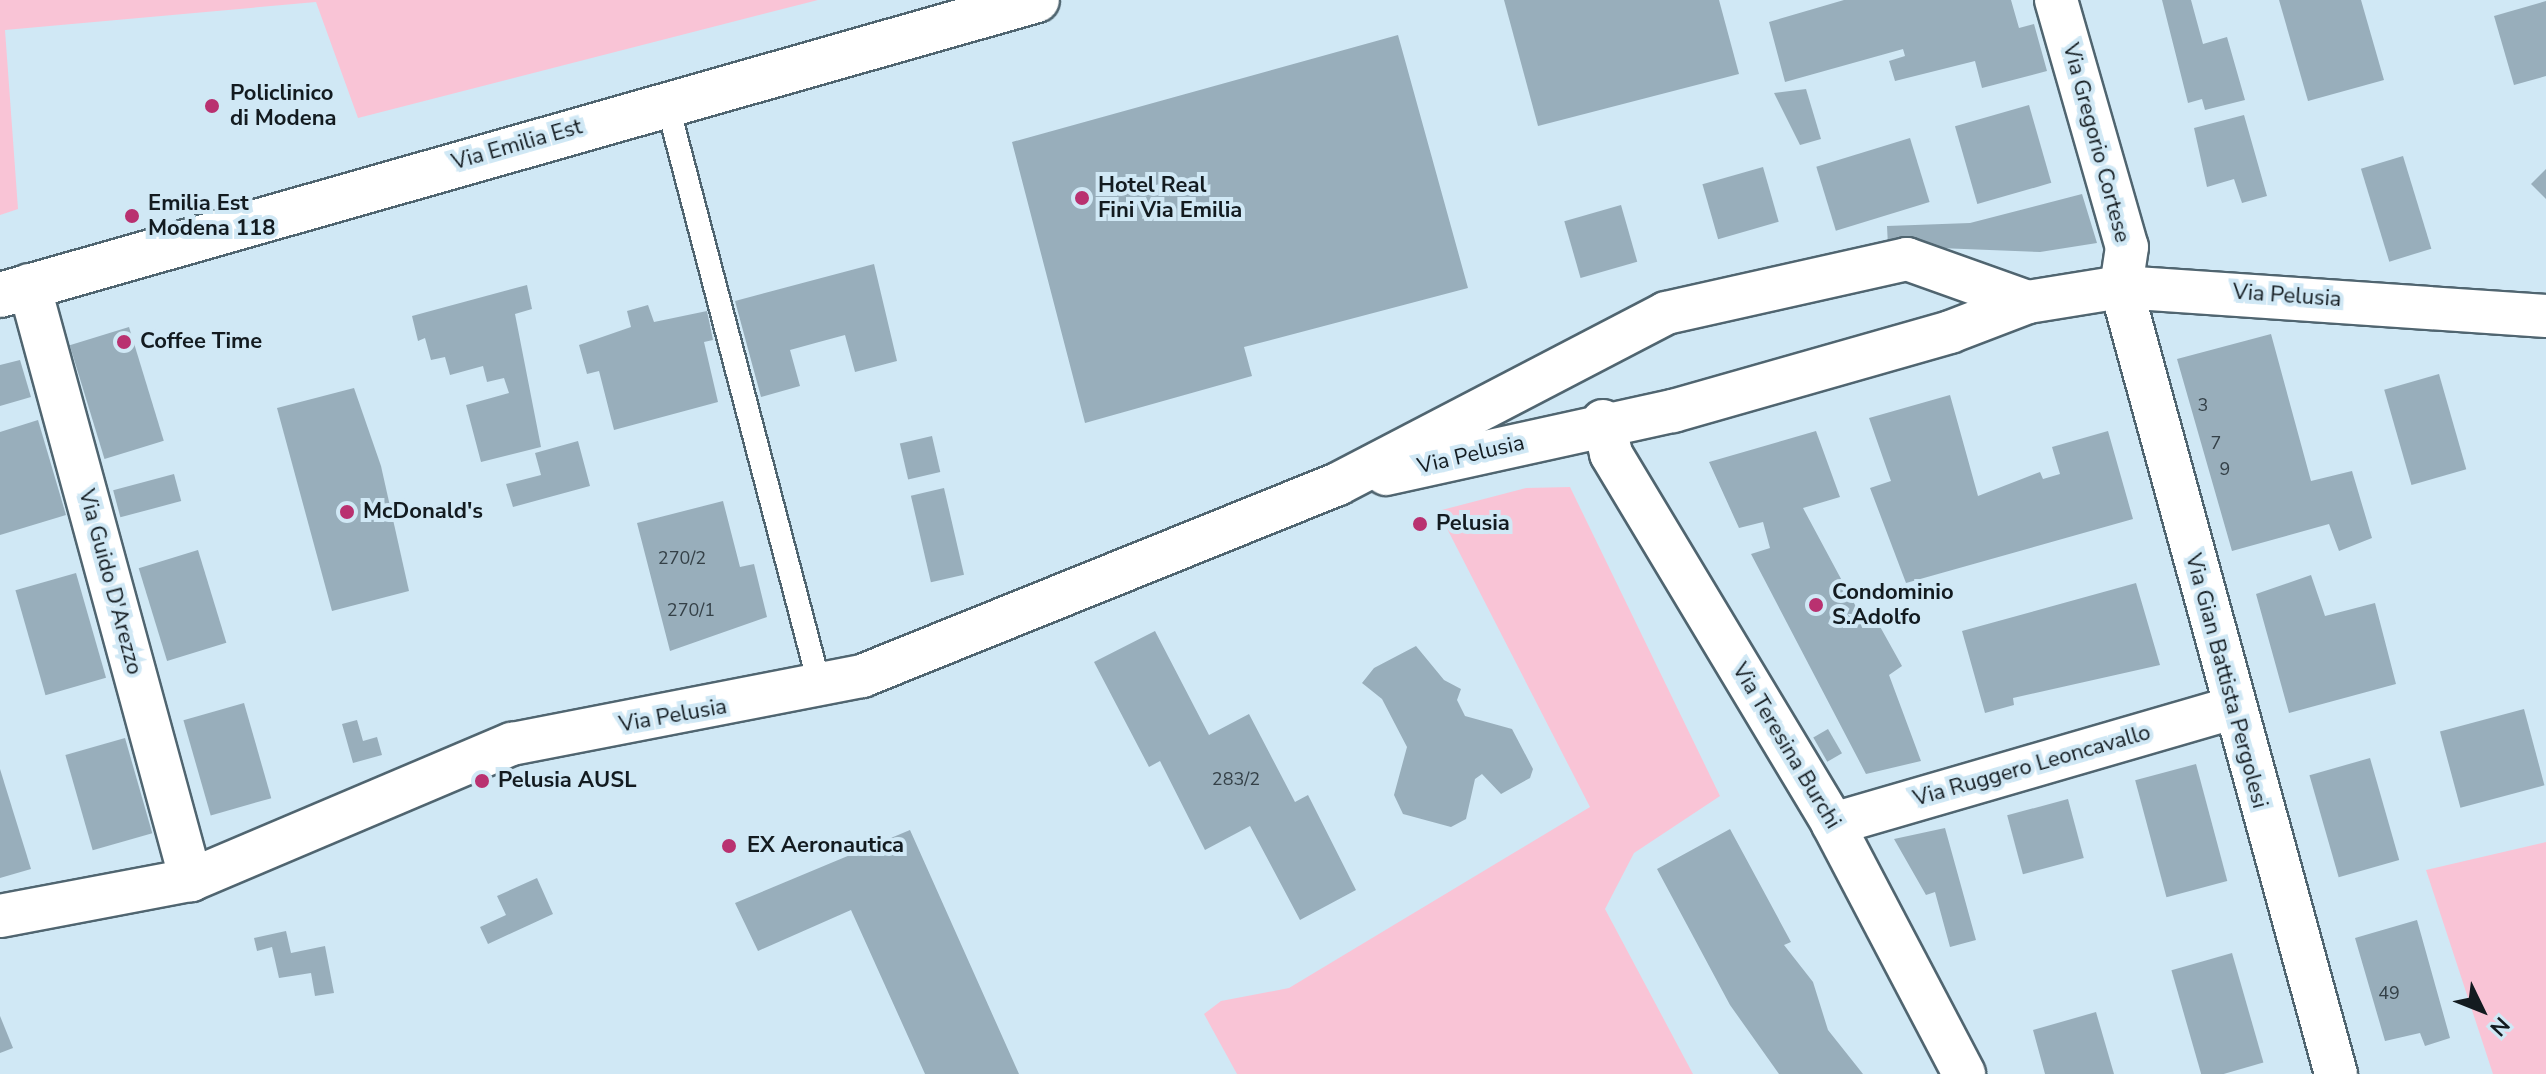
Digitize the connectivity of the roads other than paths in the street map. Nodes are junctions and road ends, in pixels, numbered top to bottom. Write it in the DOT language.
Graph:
graph roads {
  1 [pos="1037,0"];
  2 [pos="2056,0"];
  3 [pos="667,103"];
  4 [pos="2121,287"];
  5 [pos="14,290"];
  6 [pos="2028,302"];
  7 [pos="2546,316"];
  8 [pos="1581,363"];
  9 [pos="1603,421"];
  10 [pos="1338,484"];
  11 [pos="820,687"];
  12 [pos="2231,708"];
  13 [pos="1833,824"];
  14 [pos="191,880"];
  15 [pos="0,916"];
  16 [pos="1964,1074"];
  17 [pos="2336,1074"];
  1 -- 3 [label="street, Via Emilia Est"];
  2 -- 4 [label="street, Via Gregorio Cortese"];
  3 -- 5 [label="street, Via Emilia Est"];
  3 -- 11 [label="lane"];
  4 -- 6 [label="street, Via Pelusia"];
  4 -- 7 [label="street, Via Pelusia"];
  4 -- 12 [label="street, Via Gian Battista Pergolesi"];
  5 -- 14 [label="street, Via Guido D'Arezzo"];
  6 -- 8 [label="street, Via Pelusia"];
  6 -- 9 [label="street, Via Pelusia"];
  8 -- 9 [label="street"];
  8 -- 10 [label="street, Via Pelusia"];
  9 -- 10 [label="street, Via Pelusia"];
  9 -- 13 [label="street, Via Teresina Burchi"];
  10 -- 11 [label="street, Via Pelusia"];
  11 -- 14 [label="street, Via Pelusia"];
  12 -- 13 [label="street, Via Ruggero Leoncavallo"];
  12 -- 17 [label="street, Via Gian Battista Pergolesi"];
  13 -- 16 [label="street, Via Teresina Burchi"];
  14 -- 15 [label="street, Via Pelusia"];
}
